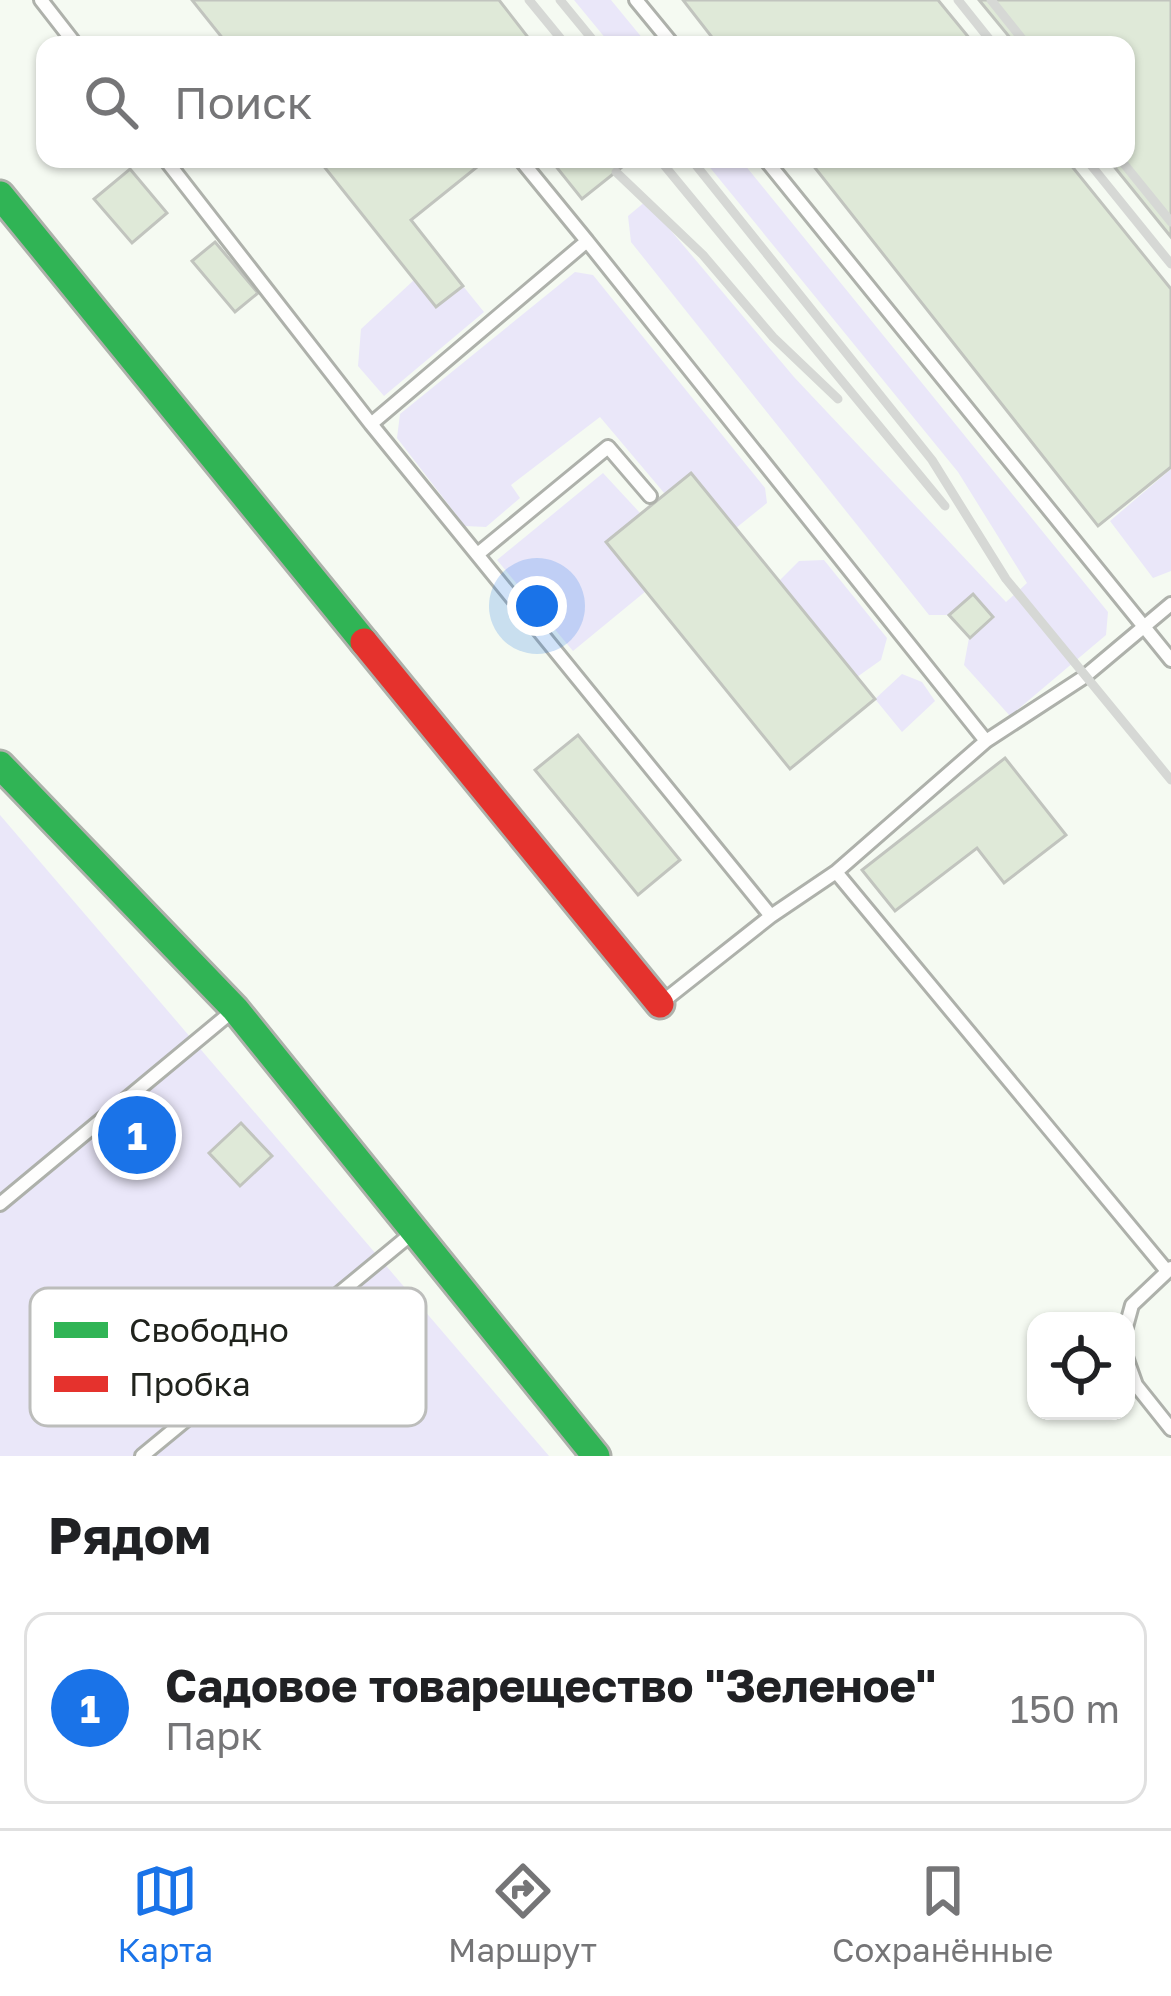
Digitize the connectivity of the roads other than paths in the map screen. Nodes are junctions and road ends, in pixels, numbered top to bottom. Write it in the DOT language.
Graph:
graph roads {
  1 [pos="41,0"];
  2 [pos="636,0"];
  3 [pos="69,36"];
  4 [pos="666,36"];
  5 [pos="172,168"];
  6 [pos="527,168"];
  7 [pos="772,168"];
  8 [pos="0,195"];
  9 [pos="586,242"];
  10 [pos="371,424"];
  11 [pos="650,496"];
  12 [pos="478,554"];
  13 [pos="1171,604"];
  14 [pos="1144,626"];
  15 [pos="1171,660"];
  16 [pos="986,741"];
  17 [pos="0,765"];
  18 [pos="836,872"];
  19 [pos="771,916"];
  20 [pos="660,1004"];
  21 [pos="236,1009"];
  22 [pos="0,1204"];
  23 [pos="416,1230"];
  24 [pos="1169,1270"];
  25 [pos="346,1288"];
  26 [pos="1130,1312"];
  27 [pos="1135,1382"];
  28 [pos="178,1426"];
  29 [pos="1171,1429"];
  30 [pos="142,1456"];
  31 [pos="596,1456"];
  1 -- 3 [label="lane"];
  2 -- 4 [label="lane"];
  5 -- 10 [label="lane"];
  6 -- 9 [label="lane"];
  7 -- 14 [label="lane"];
  8 -- 20 [label="street"];
  9 -- 10 [label="lane"];
  9 -- 16 [label="lane"];
  10 -- 12 [label="lane"];
  11 -- 12 [label="lane"];
  12 -- 19 [label="lane"];
  13 -- 14 [label="lane"];
  14 -- 15 [label="lane"];
  14 -- 16 [label="lane"];
  16 -- 18 [label="lane"];
  17 -- 21 [label="street"];
  18 -- 19 [label="lane"];
  18 -- 24 [label="lane"];
  19 -- 20 [label="lane"];
  21 -- 22 [label="lane"];
  21 -- 23 [label="street"];
  23 -- 25 [label="lane"];
  23 -- 31 [label="street"];
  24 -- 26 [label="lane"];
  27 -- 29 [label="lane"];
  28 -- 30 [label="lane"];
}
